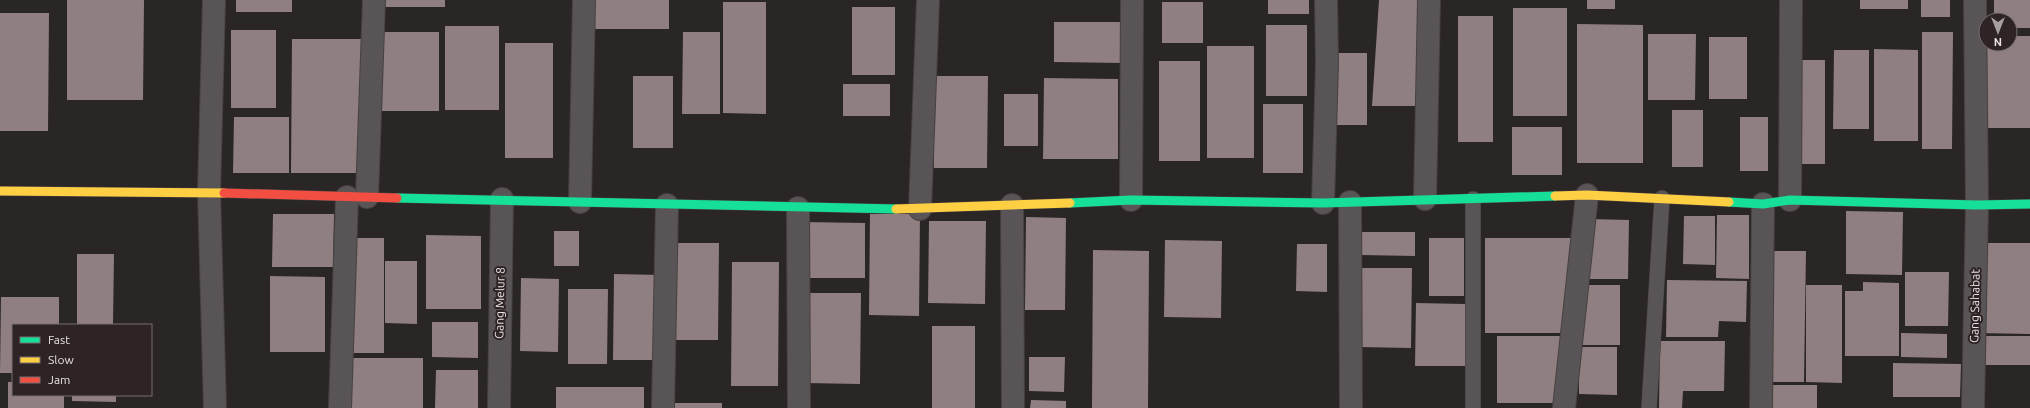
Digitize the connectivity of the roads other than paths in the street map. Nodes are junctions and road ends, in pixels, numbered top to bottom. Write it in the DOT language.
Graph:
graph roads {
  1 [pos="214,0"];
  2 [pos="374,0"];
  3 [pos="584,0"];
  4 [pos="928,0"];
  5 [pos="1132,0"];
  6 [pos="1326,0"];
  7 [pos="1429,0"];
  8 [pos="1792,0"];
  9 [pos="1975,0"];
  10 [pos="0,191"];
  11 [pos="209,192"];
  12 [pos="1587,195"];
  13 [pos="357,197"];
  14 [pos="1662,198"];
  15 [pos="502,199"];
  16 [pos="1425,199"];
  17 [pos="1473,199"];
  18 [pos="1131,200"];
  19 [pos="1790,200"];
  20 [pos="580,202"];
  21 [pos="1350,202"];
  22 [pos="1323,203"];
  23 [pos="1763,204"];
  24 [pos="2030,204"];
  25 [pos="667,205"];
  26 [pos="1012,205"];
  27 [pos="1977,205"];
  28 [pos="798,208"];
  29 [pos="920,209"];
  30 [pos="215,408"];
  31 [pos="340,408"];
  32 [pos="499,408"];
  33 [pos="663,408"];
  34 [pos="799,408"];
  35 [pos="1013,408"];
  36 [pos="1351,408"];
  37 [pos="1473,408"];
  38 [pos="1564,408"];
  39 [pos="1649,408"];
  40 [pos="1761,408"];
  41 [pos="1973,408"];
  1 -- 11 [label="street"];
  2 -- 13 [label="street"];
  3 -- 20 [label="street"];
  4 -- 29 [label="street"];
  5 -- 18 [label="street"];
  6 -- 22 [label="street"];
  7 -- 16 [label="street"];
  8 -- 19 [label="street"];
  9 -- 27 [label="street, Gang Sahabat"];
  10 -- 11 [label="street"];
  11 -- 13 [label="street"];
  11 -- 30 [label="street"];
  12 -- 14 [label="street"];
  12 -- 17 [label="street"];
  12 -- 38 [label="street"];
  13 -- 15 [label="street"];
  13 -- 31 [label="street"];
  14 -- 23 [label="street"];
  14 -- 39 [label="lane"];
  15 -- 20 [label="street"];
  15 -- 32 [label="street, Gang Melur 8"];
  16 -- 17 [label="street"];
  16 -- 21 [label="street"];
  17 -- 37 [label="lane"];
  18 -- 22 [label="street"];
  18 -- 26 [label="street"];
  19 -- 23 [label="street"];
  19 -- 27 [label="street"];
  20 -- 25 [label="street"];
  21 -- 22 [label="street"];
  21 -- 36 [label="street"];
  23 -- 40 [label="street"];
  24 -- 27 [label="street"];
  25 -- 28 [label="street"];
  25 -- 33 [label="street"];
  26 -- 29 [label="street"];
  26 -- 35 [label="street"];
  27 -- 41 [label="street, Gang Sahabat"];
  28 -- 29 [label="street"];
  28 -- 34 [label="street"];
}
